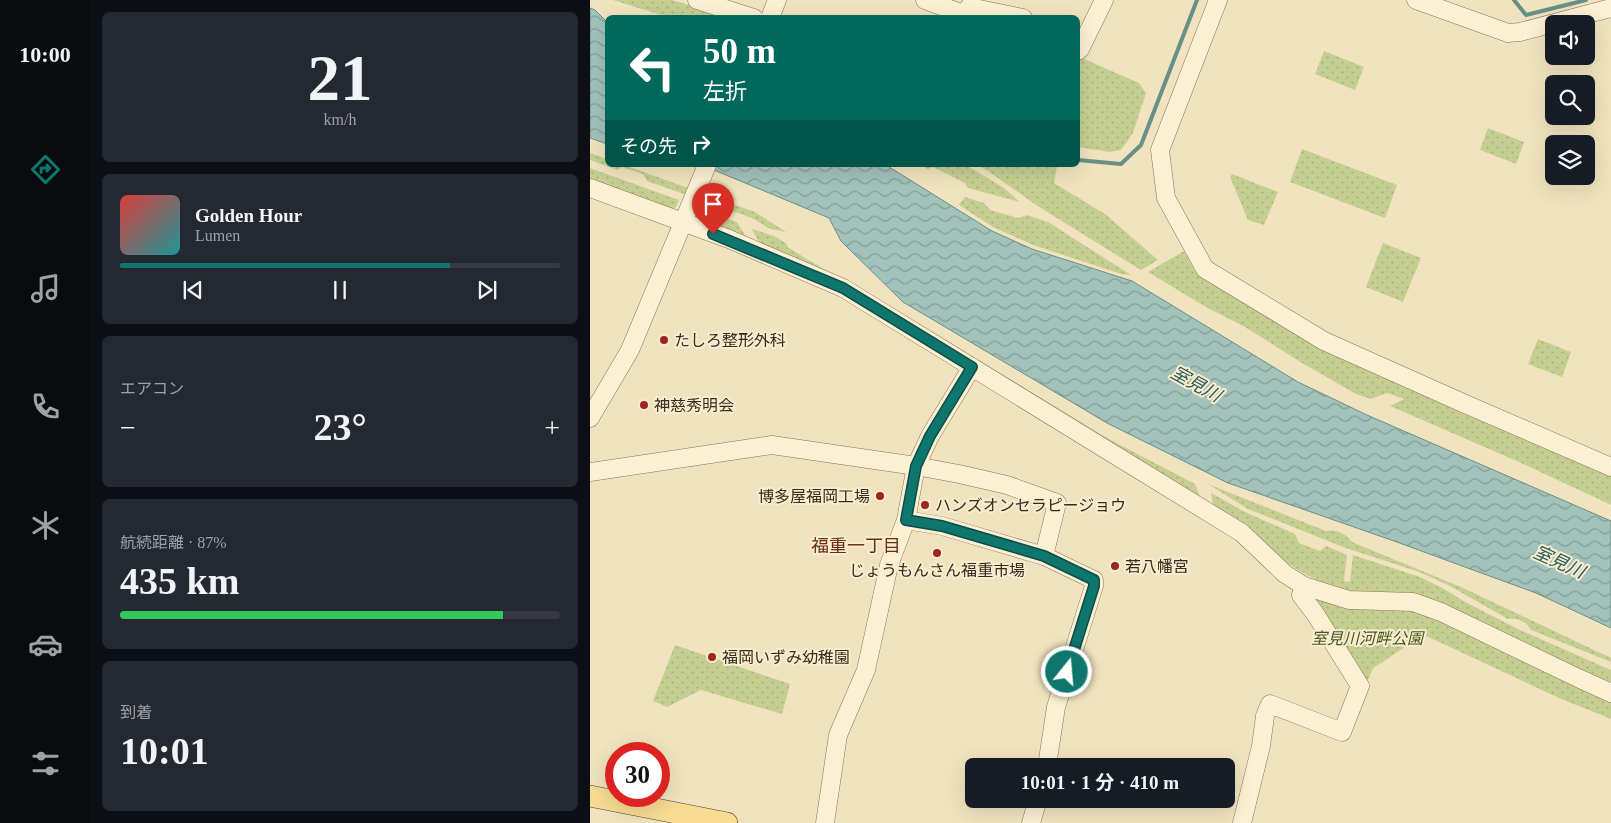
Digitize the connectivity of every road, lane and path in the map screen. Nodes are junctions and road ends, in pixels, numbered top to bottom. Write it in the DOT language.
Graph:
graph roads {
  1 [pos="698,0"];
  2 [pos="777,0"];
  3 [pos="925,0"];
  4 [pos="1104,0"];
  5 [pos="1218,0"];
  6 [pos="1416,0"];
  7 [pos="1611,8"];
  8 [pos="968,10"];
  9 [pos="745,15"];
  10 [pos="771,15"];
  11 [pos="1002,15"];
  12 [pos="1080,49"];
  13 [pos="706,167"];
  14 [pos="590,188"];
  15 [pos="682,222"];
  16 [pos="972,367"];
  17 [pos="590,418"];
  18 [pos="916,466"];
  19 [pos="1611,467"];
  20 [pos="590,472"];
  21 [pos="906,520"];
  22 [pos="1044,556"];
  23 [pos="1304,586"];
  24 [pos="1611,693"];
  25 [pos="1048,758"];
  26 [pos="590,796"];
  27 [pos="1035,808"];
  28 [pos="727,823"];
  29 [pos="825,823"];
  30 [pos="1031,823"];
  31 [pos="1242,823"];
  1 -- 9 [label="street"];
  2 -- 10 [label="street"];
  3 -- 8 [label="street"];
  4 -- 12 [label="street"];
  5 -- 19 [label="street"];
  6 -- 7 [label="street"];
  8 -- 11 [label="street"];
  13 -- 15 [label="street"];
  14 -- 15 [label="street"];
  15 -- 16 [label="street"];
  15 -- 17 [label="street"];
  16 -- 18 [label="street"];
  16 -- 23 [label="street"];
  18 -- 20 [label="street"];
  18 -- 21 [label="street"];
  18 -- 22 [label="street"];
  21 -- 22 [label="street"];
  21 -- 29 [label="street"];
  22 -- 25 [label="street"];
  23 -- 24 [label="street"];
  23 -- 31 [label="street"];
  26 -- 28 [label="main road"];
  27 -- 30 [label="street"];
}
